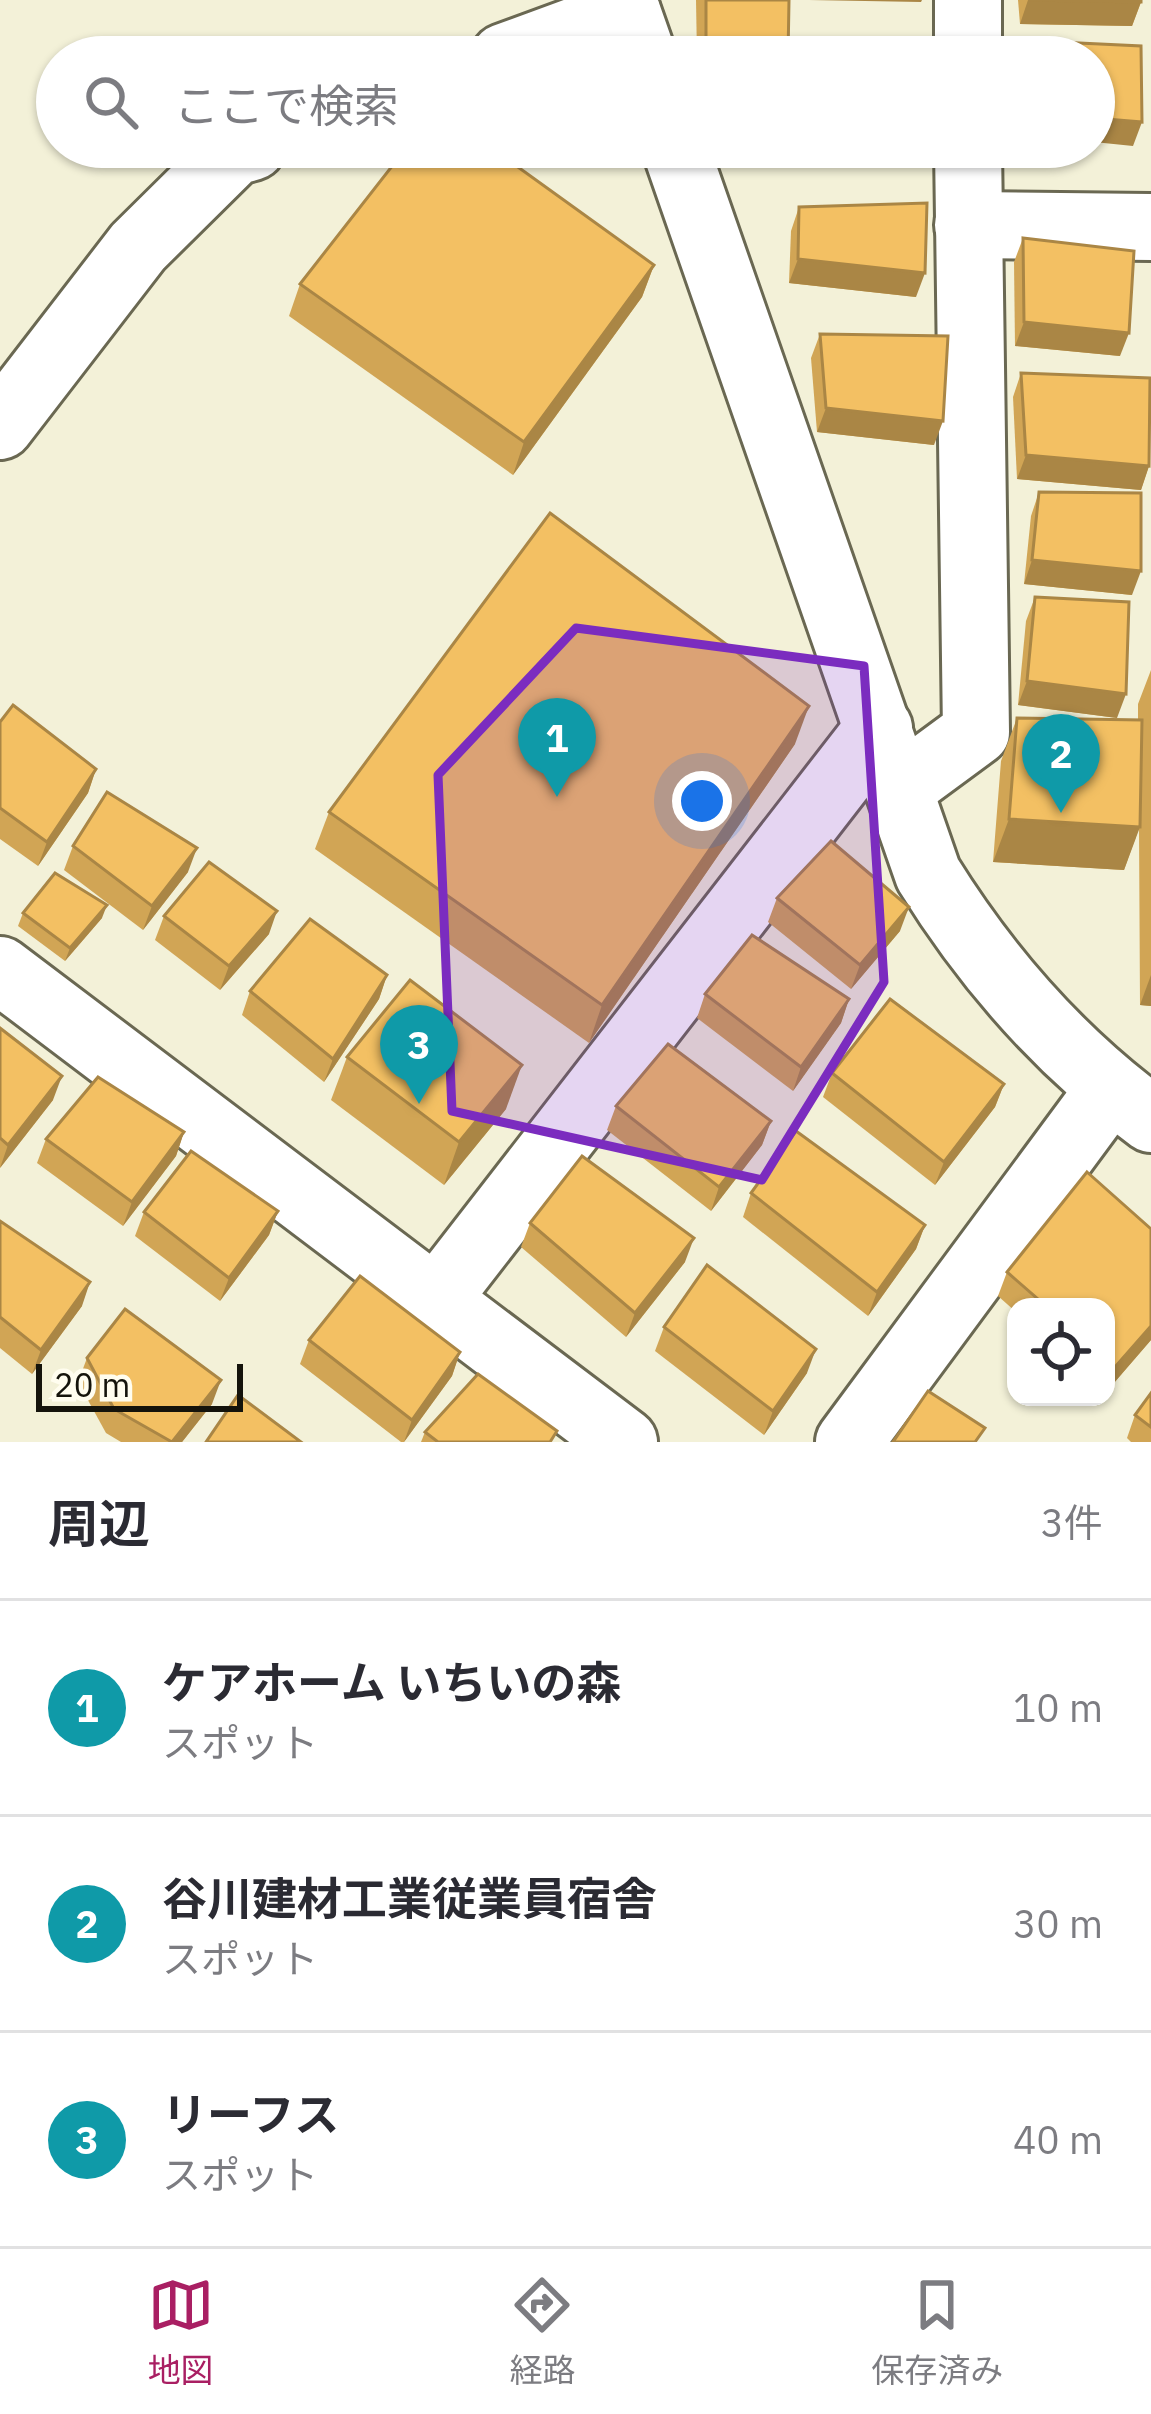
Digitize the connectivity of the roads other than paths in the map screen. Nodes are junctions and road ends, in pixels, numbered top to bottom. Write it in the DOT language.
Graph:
graph roads {
  1 [pos="968,0"];
  2 [pos="631,23"];
  3 [pos="582,36"];
  4 [pos="968,36"];
  5 [pos="218,168"];
  6 [pos="681,168"];
  7 [pos="968,168"];
  8 [pos="968,225"];
  9 [pos="1151,227"];
  10 [pos="0,426"];
  11 [pos="879,728"];
  12 [pos="900,788"];
  13 [pos="0,970"];
  14 [pos="1131,1104"];
  15 [pos="437,1298"];
  16 [pos="624,1442"];
  17 [pos="849,1442"];
  1 -- 4 [label="street"];
  2 -- 3 [label="street"];
  5 -- 10 [label="street"];
  6 -- 11 [label="street"];
  7 -- 8 [label="street"];
  8 -- 9 [label="street"];
  8 -- 12 [label="street"];
  11 -- 12 [label="street"];
  11 -- 15 [label="street"];
  12 -- 14 [label="street"];
  13 -- 15 [label="street"];
  14 -- 17 [label="street"];
  15 -- 16 [label="street"];
}
